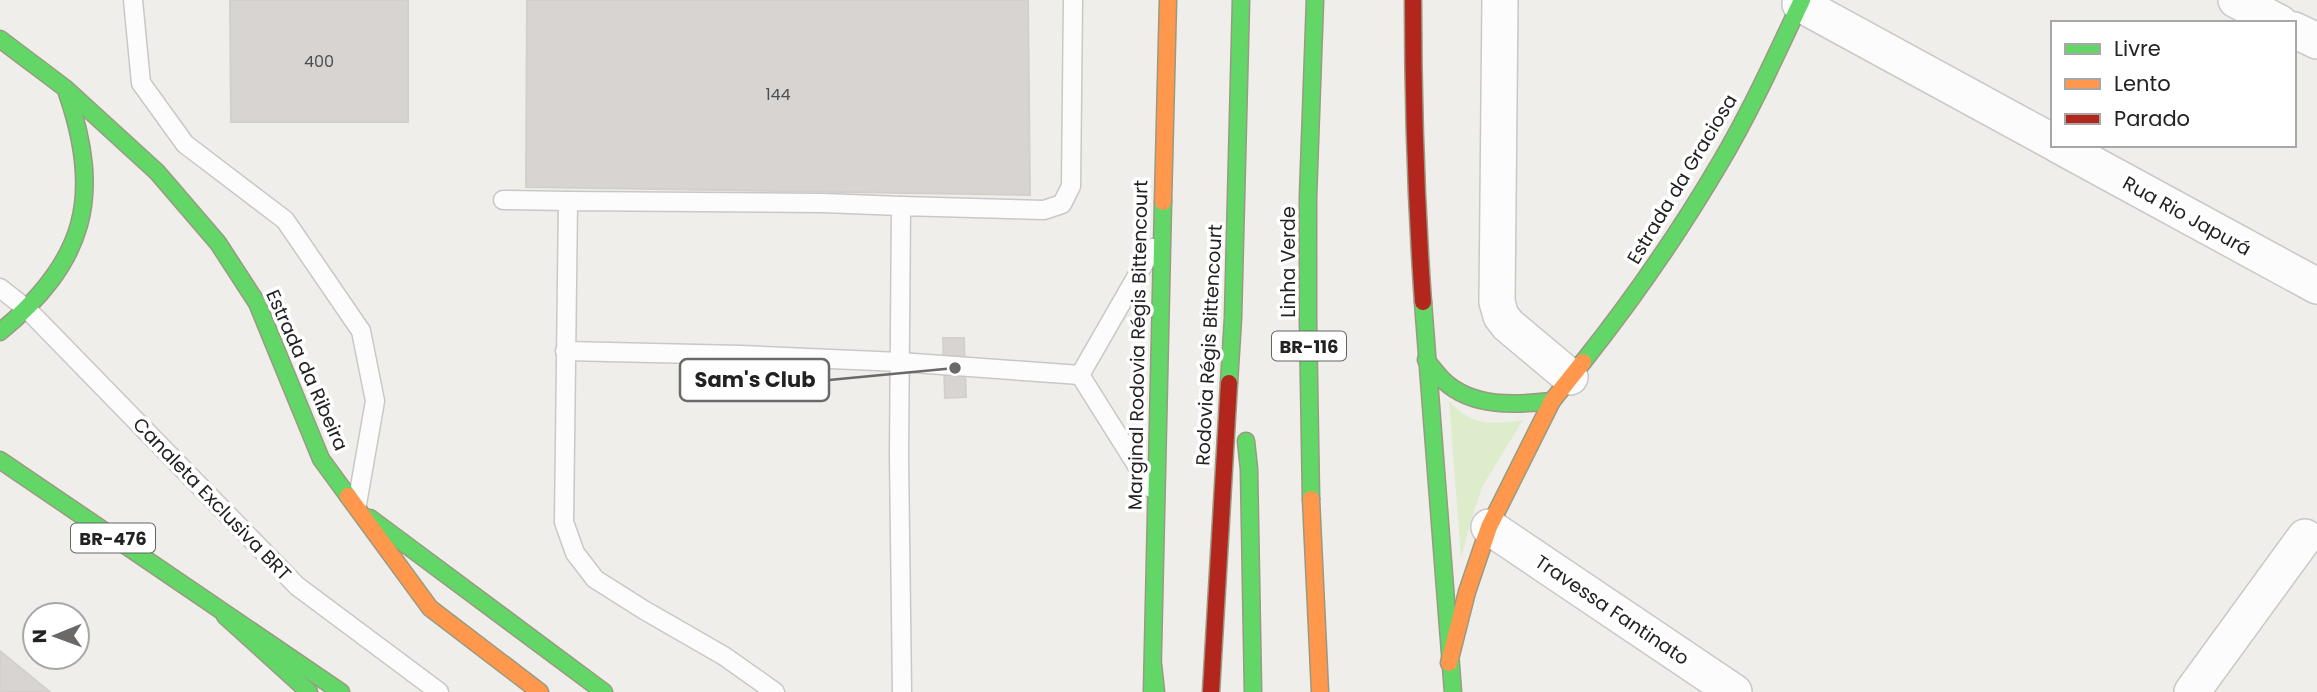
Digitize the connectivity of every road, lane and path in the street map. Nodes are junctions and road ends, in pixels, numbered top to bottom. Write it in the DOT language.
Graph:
graph roads {
  1 [pos="133,0"];
  2 [pos="1073,0"];
  3 [pos="1168,0"];
  4 [pos="1241,0"];
  5 [pos="1315,0"];
  6 [pos="1413,0"];
  7 [pos="1500,0"];
  8 [pos="2236,0"];
  9 [pos="1801,2"];
  10 [pos="2276,21"];
  11 [pos="2296,31"];
  12 [pos="0,39"];
  13 [pos="2317,41"];
  14 [pos="65,88"];
  15 [pos="2051,141"];
  16 [pos="2062,147"];
  17 [pos="503,200"];
  18 [pos="568,201"];
  19 [pos="901,206"];
  20 [pos="1162,232"];
  21 [pos="2317,286"];
  22 [pos="0,288"];
  23 [pos="28,310"];
  24 [pos="1233,318"];
  25 [pos="0,332"];
  26 [pos="565,351"];
  27 [pos="1426,360"];
  28 [pos="900,362"];
  29 [pos="1080,375"];
  30 [pos="1561,389"];
  31 [pos="0,460"];
  32 [pos="1155,495"];
  33 [pos="357,508"];
  34 [pos="1489,527"];
  35 [pos="2305,537"];
  36 [pos="225,615"];
  37 [pos="1449,663"];
  38 [pos="309,692"];
  39 [pos="341,692"];
  40 [pos="439,692"];
  41 [pos="540,692"];
  42 [pos="604,692"];
  43 [pos="775,692"];
  44 [pos="902,692"];
  45 [pos="1154,692"];
  46 [pos="1211,692"];
  47 [pos="1253,692"];
  48 [pos="1320,692"];
  49 [pos="1453,692"];
  50 [pos="1734,692"];
  51 [pos="2192,692"];
  1 -- 33 [label="lane"];
  2 -- 19 [label="lane"];
  3 -- 20 [label="main road, Marginal Rodovia Régis Bittencourt"];
  4 -- 24 [label="main road, Rodovia Régis Bittencourt"];
  5 -- 48 [label="main road, Linha Verde / BR-116"];
  6 -- 27 [label="main road"];
  7 -- 30 [label="street"];
  8 -- 10 [label="street"];
  9 -- 15 [label="street"];
  9 -- 30 [label="main road, Estrada da Graciosa"];
  11 -- 13 [label="street"];
  12 -- 14 [label="main road, Estrada da Ribeira"];
  14 -- 23 [label="main road"];
  14 -- 33 [label="main road, Estrada da Ribeira"];
  16 -- 21 [label="street, Rua Rio Japurá"];
  17 -- 18 [label="lane"];
  18 -- 19 [label="lane"];
  18 -- 26 [label="lane"];
  19 -- 28 [label="lane"];
  20 -- 29 [label="lane"];
  20 -- 32 [label="main road, Marginal Rodovia Régis Bittencourt"];
  22 -- 23 [label="lane, Canaleta Exclusiva BRT"];
  23 -- 25 [label="main road"];
  23 -- 40 [label="lane, Canaleta Exclusiva BRT"];
  24 -- 46 [label="main road, Rodovia Régis Bittencourt"];
  24 -- 47 [label="main road"];
  26 -- 28 [label="lane"];
  26 -- 43 [label="lane"];
  27 -- 30 [label="main road"];
  27 -- 37 [label="main road"];
  28 -- 29 [label="lane"];
  28 -- 44 [label="lane"];
  29 -- 32 [label="lane"];
  30 -- 34 [label="main road, Estrada da Graciosa"];
  31 -- 36 [label="main road, BR-476"];
  32 -- 45 [label="main road, Marginal Rodovia Régis Bittencourt"];
  33 -- 41 [label="main road, Estrada da Ribeira"];
  33 -- 42 [label="main road"];
  34 -- 37 [label="main road, Estrada da Graciosa"];
  34 -- 50 [label="street, Travessa Fantinato"];
  35 -- 51 [label="street"];
  36 -- 38 [label="main road"];
  36 -- 39 [label="main road, BR-476"];
  37 -- 49 [label="main road"];
}
